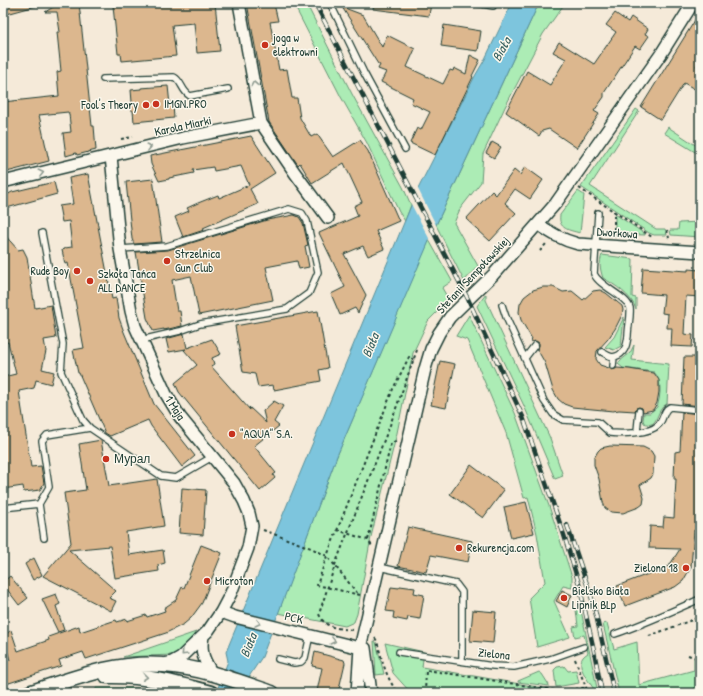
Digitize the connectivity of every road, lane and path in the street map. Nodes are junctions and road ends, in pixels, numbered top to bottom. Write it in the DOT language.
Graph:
graph roads {
  1 [pos="119,3"];
  2 [pos="239,3"];
  3 [pos="330,3"];
  4 [pos="477,3"];
  5 [pos="694,3"];
  6 [pos="104,5"];
  7 [pos="494,6"];
  8 [pos="103,79"];
  9 [pos="228,89"];
  10 [pos="261,123"];
  11 [pos="405,149"];
  12 [pos="111,156"];
  13 [pos="3,182"];
  14 [pos="582,190"];
  15 [pos="614,211"];
  16 [pos="598,214"];
  17 [pos="328,218"];
  18 [pos="538,224"];
  19 [pos="667,230"];
  20 [pos="42,233"];
  21 [pos="614,237"];
  22 [pos="653,238"];
  23 [pos="669,238"];
  24 [pos="546,244"];
  25 [pos="596,245"];
  26 [pos="120,249"];
  27 [pos="540,251"];
  28 [pos="700,252"];
  29 [pos="502,305"];
  30 [pos="141,340"];
  31 [pos="534,345"];
  32 [pos="602,352"];
  33 [pos="614,357"];
  34 [pos="525,358"];
  35 [pos="613,366"];
  36 [pos="700,410"];
  37 [pos="639,411"];
  38 [pos="90,428"];
  39 [pos="637,432"];
  40 [pos="212,457"];
  41 [pos="39,504"];
  42 [pos="3,508"];
  43 [pos="263,530"];
  44 [pos="337,530"];
  45 [pos="44,538"];
  46 [pos="374,549"];
  47 [pos="379,567"];
  48 [pos="317,585"];
  49 [pos="359,595"];
  50 [pos="363,596"];
  51 [pos="700,599"];
  52 [pos="221,612"];
  53 [pos="700,617"];
  54 [pos="359,632"];
  55 [pos="615,634"];
  56 [pos="310,635"];
  57 [pos="203,636"];
  58 [pos="649,636"];
  59 [pos="349,645"];
  60 [pos="584,647"];
  61 [pos="360,648"];
  62 [pos="572,651"];
  63 [pos="399,652"];
  64 [pos="688,655"];
  65 [pos="278,659"];
  66 [pos="700,659"];
  67 [pos="462,661"];
  68 [pos="162,664"];
  69 [pos="213,675"];
  70 [pos="78,677"];
  71 [pos="587,690"];
  72 [pos="268,691"];
  73 [pos="208,692"];
  74 [pos="560,692"];
  75 [pos="29,693"];
  76 [pos="357,693"];
  77 [pos="371,693"];
  78 [pos="425,693"];
  79 [pos="590,693"];
  1 -- 6 [label="path"];
  10 -- 2 [label="street, one-way"];
  3 -- 11 [label="lane"];
  4 -- 7 [label="lane"];
  5 -- 18 [label="street, Stefanii Sempołowskiej"];
  8 -- 9 [label="lane"];
  12 -- 10 [label="street, Karola Miarki, one-way"];
  10 -- 17 [label="street"];
  13 -- 12 [label="street, Karola Miarki, one-way"];
  12 -- 26 [label="street, 1 Maja"];
  14 -- 15 [label="path"];
  15 -- 21 [label="path"];
  15 -- 22 [label="path"];
  16 -- 25 [label="lane"];
  18 -- 25 [label="street, Dworkowa"];
  18 -- 47 [label="street, Stefanii Sempołowskiej"];
  19 -- 23 [label="path"];
  20 -- 38 [label="lane"];
  24 -- 27 [label="path"];
  25 -- 28 [label="street, Dworkowa"];
  25 -- 33 [label="lane"];
  26 -- 30 [label="street, 1 Maja"];
  26 -- 30 [label="lane"];
  29 -- 34 [label="lane"];
  30 -- 40 [label="street, 1 Maja"];
  31 -- 34 [label="lane"];
  32 -- 33 [label="lane"];
  33 -- 35 [label="lane"];
  34 -- 39 [label="lane"];
  36 -- 39 [label="lane"];
  37 -- 39 [label="lane"];
  38 -- 40 [label="lane"];
  38 -- 41 [label="lane"];
  40 -- 52 [label="street, 1 Maja"];
  41 -- 42 [label="lane"];
  41 -- 45 [label="lane"];
  43 -- 49 [label="path"];
  44 -- 46 [label="path"];
  47 -- 54 [label="street, Stefanii Sempołowskiej"];
  47 -- 67 [label="lane"];
  48 -- 49 [label="path"];
  49 -- 50 [label="path"];
  51 -- 55 [label="lane"];
  52 -- 56 [label="street, PCK, one-way"];
  52 -- 57 [label="street, 1 Maja"];
  53 -- 58 [label="path"];
  54 -- 59 [label="path"];
  54 -- 61 [label="street, Stefanii Sempołowskiej"];
  54 -- 77 [label="street, Stefanii Sempołowskiej"];
  56 -- 59 [label="street, PCK, one-way"];
  56 -- 65 [label="lane"];
  57 -- 68 [label="street, 1 Maja, one-way"];
  57 -- 69 [label="street"];
  59 -- 61 [label="street, PCK"];
  60 -- 62 [label="lane, Zielona"];
  61 -- 76 [label="street, Stefanii Sempołowskiej"];
  62 -- 67 [label="lane, Zielona"];
  62 -- 71 [label="path"];
  63 -- 67 [label="lane, Zielona"];
  64 -- 66 [label="path"];
  68 -- 69 [label="street, 1 Maja"];
  68 -- 70 [label="street, 1 Maja"];
  69 -- 72 [label="street, 1 Maja"];
  70 -- 73 [label="street, 1 Maja, one-way"];
  70 -- 75 [label="street, 1 Maja"];
  71 -- 74 [label="path"];
  71 -- 79 [label="path"];
  74 -- 78 [label="path"];
}
